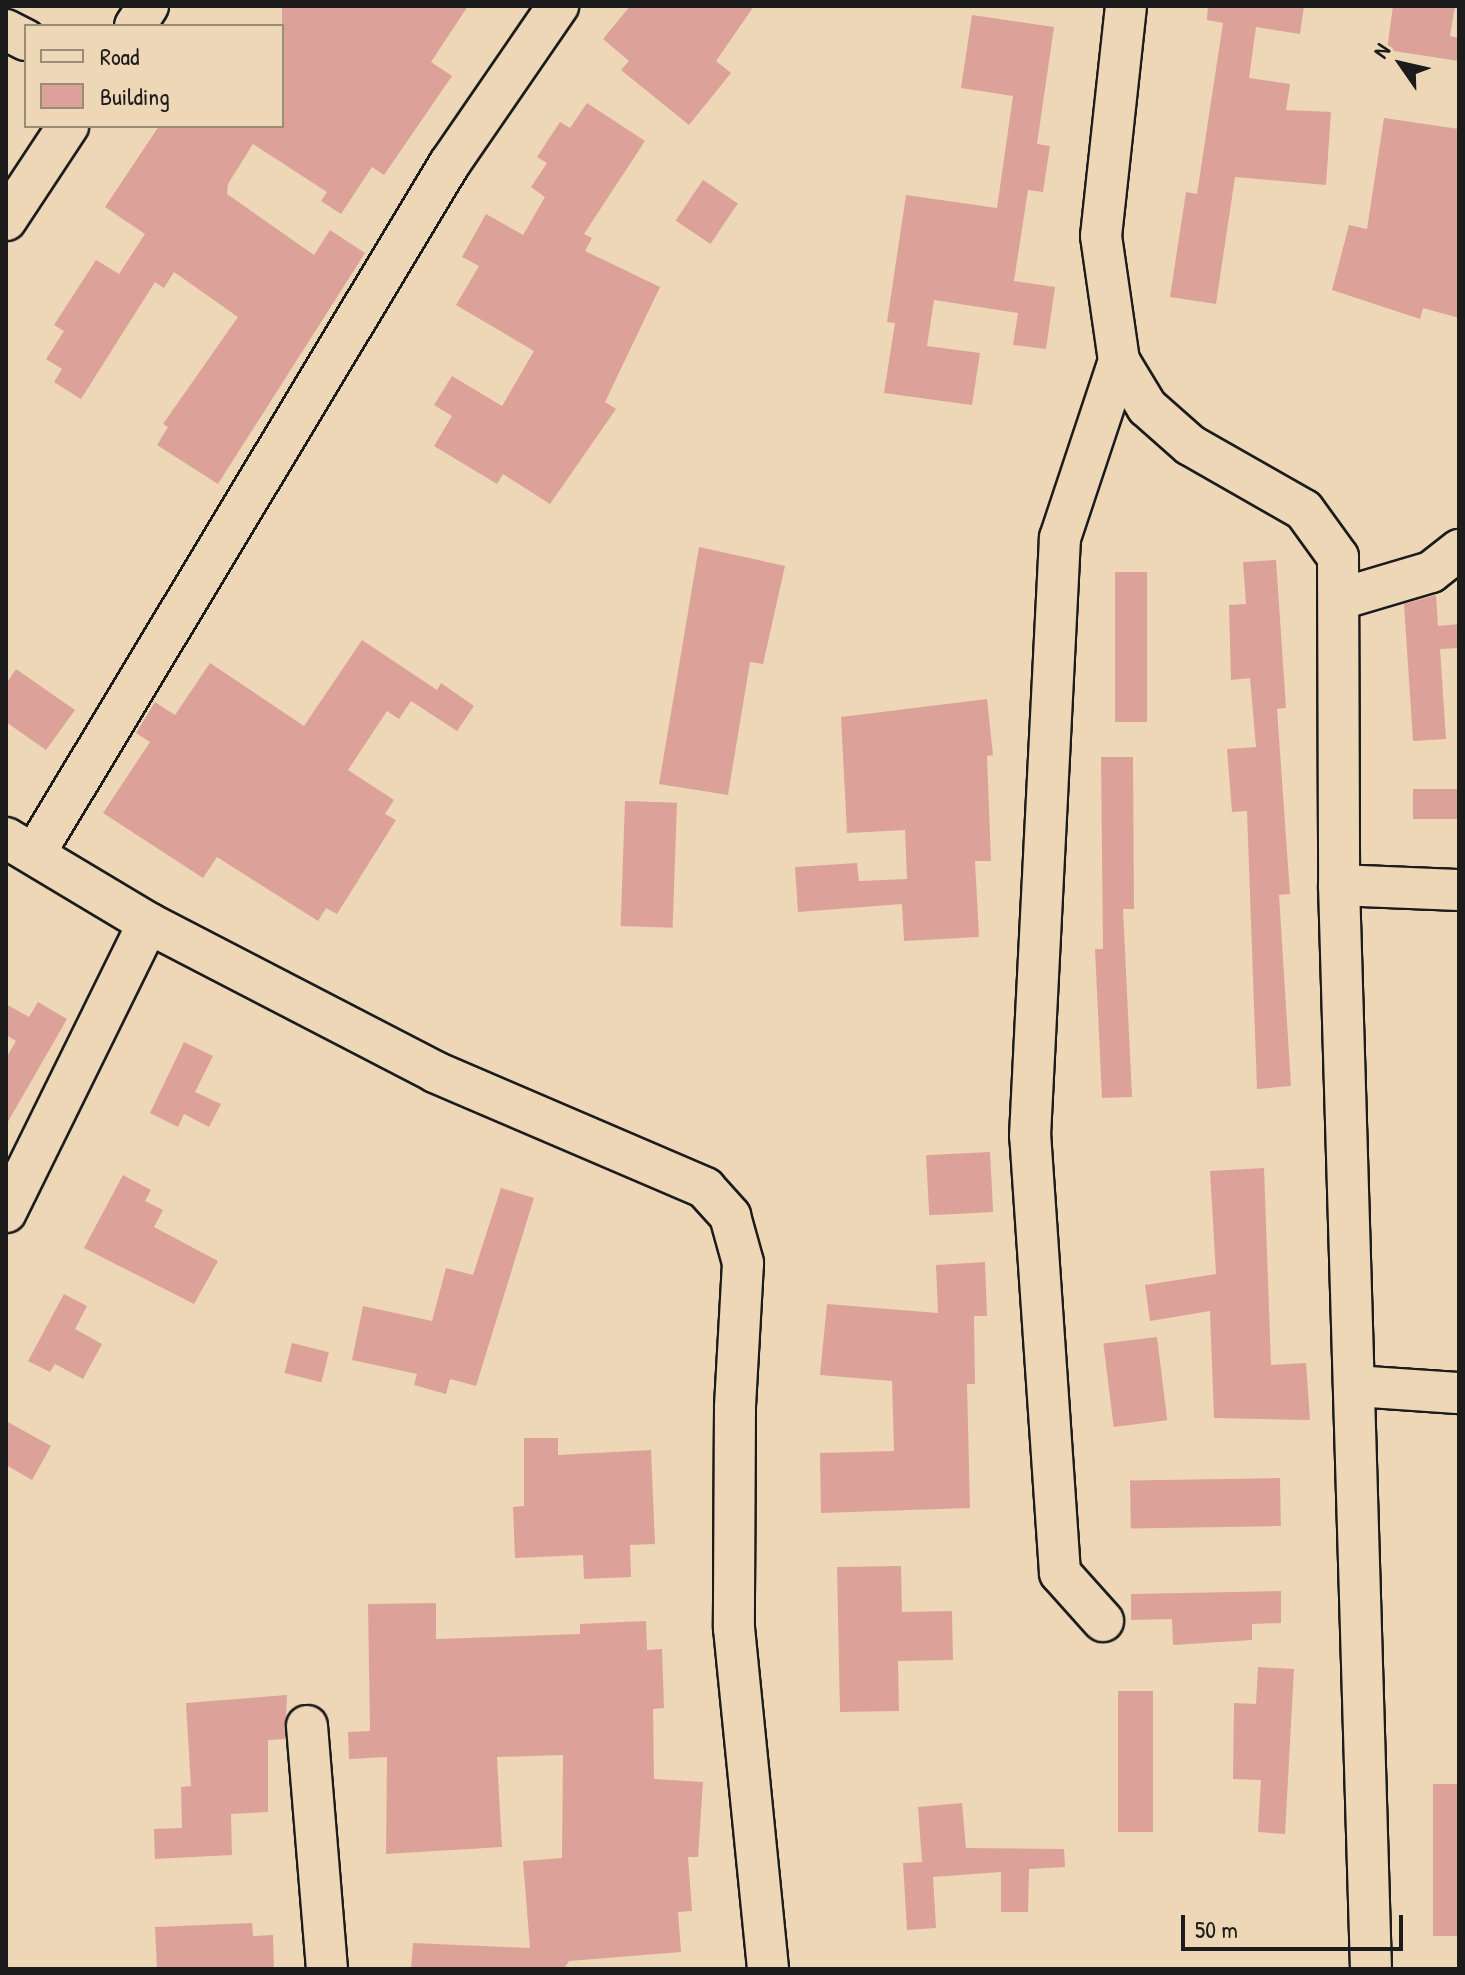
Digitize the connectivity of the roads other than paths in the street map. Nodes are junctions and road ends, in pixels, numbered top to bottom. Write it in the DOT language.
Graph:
graph roads {
  1 [pos="148,6"];
  2 [pos="558,6"];
  3 [pos="1126,6"];
  4 [pos="136,24"];
  5 [pos="6,30"];
  6 [pos="24,39"];
  7 [pos="67,128"];
  8 [pos="6,220"];
  9 [pos="1119,361"];
  10 [pos="1459,550"];
  11 [pos="1340,599"];
  12 [pos="20,845"];
  13 [pos="1339,885"];
  14 [pos="1459,890"];
  15 [pos="148,923"];
  16 [pos="6,1212"];
  17 [pos="1355,1386"];
  18 [pos="1459,1393"];
  19 [pos="1103,1621"];
  20 [pos="307,1726"];
  21 [pos="327,1969"];
  22 [pos="768,1969"];
  23 [pos="1371,1969"];
  1 -- 4 [label="street"];
  2 -- 12 [label="street"];
  3 -- 9 [label="street"];
  5 -- 6 [label="street"];
  7 -- 8 [label="street"];
  9 -- 11 [label="street"];
  9 -- 19 [label="street"];
  10 -- 11 [label="street"];
  11 -- 13 [label="street"];
  12 -- 15 [label="street"];
  13 -- 14 [label="street"];
  13 -- 17 [label="street"];
  15 -- 16 [label="street"];
  15 -- 22 [label="street"];
  17 -- 18 [label="street"];
  17 -- 23 [label="street"];
  20 -- 21 [label="street"];
}
